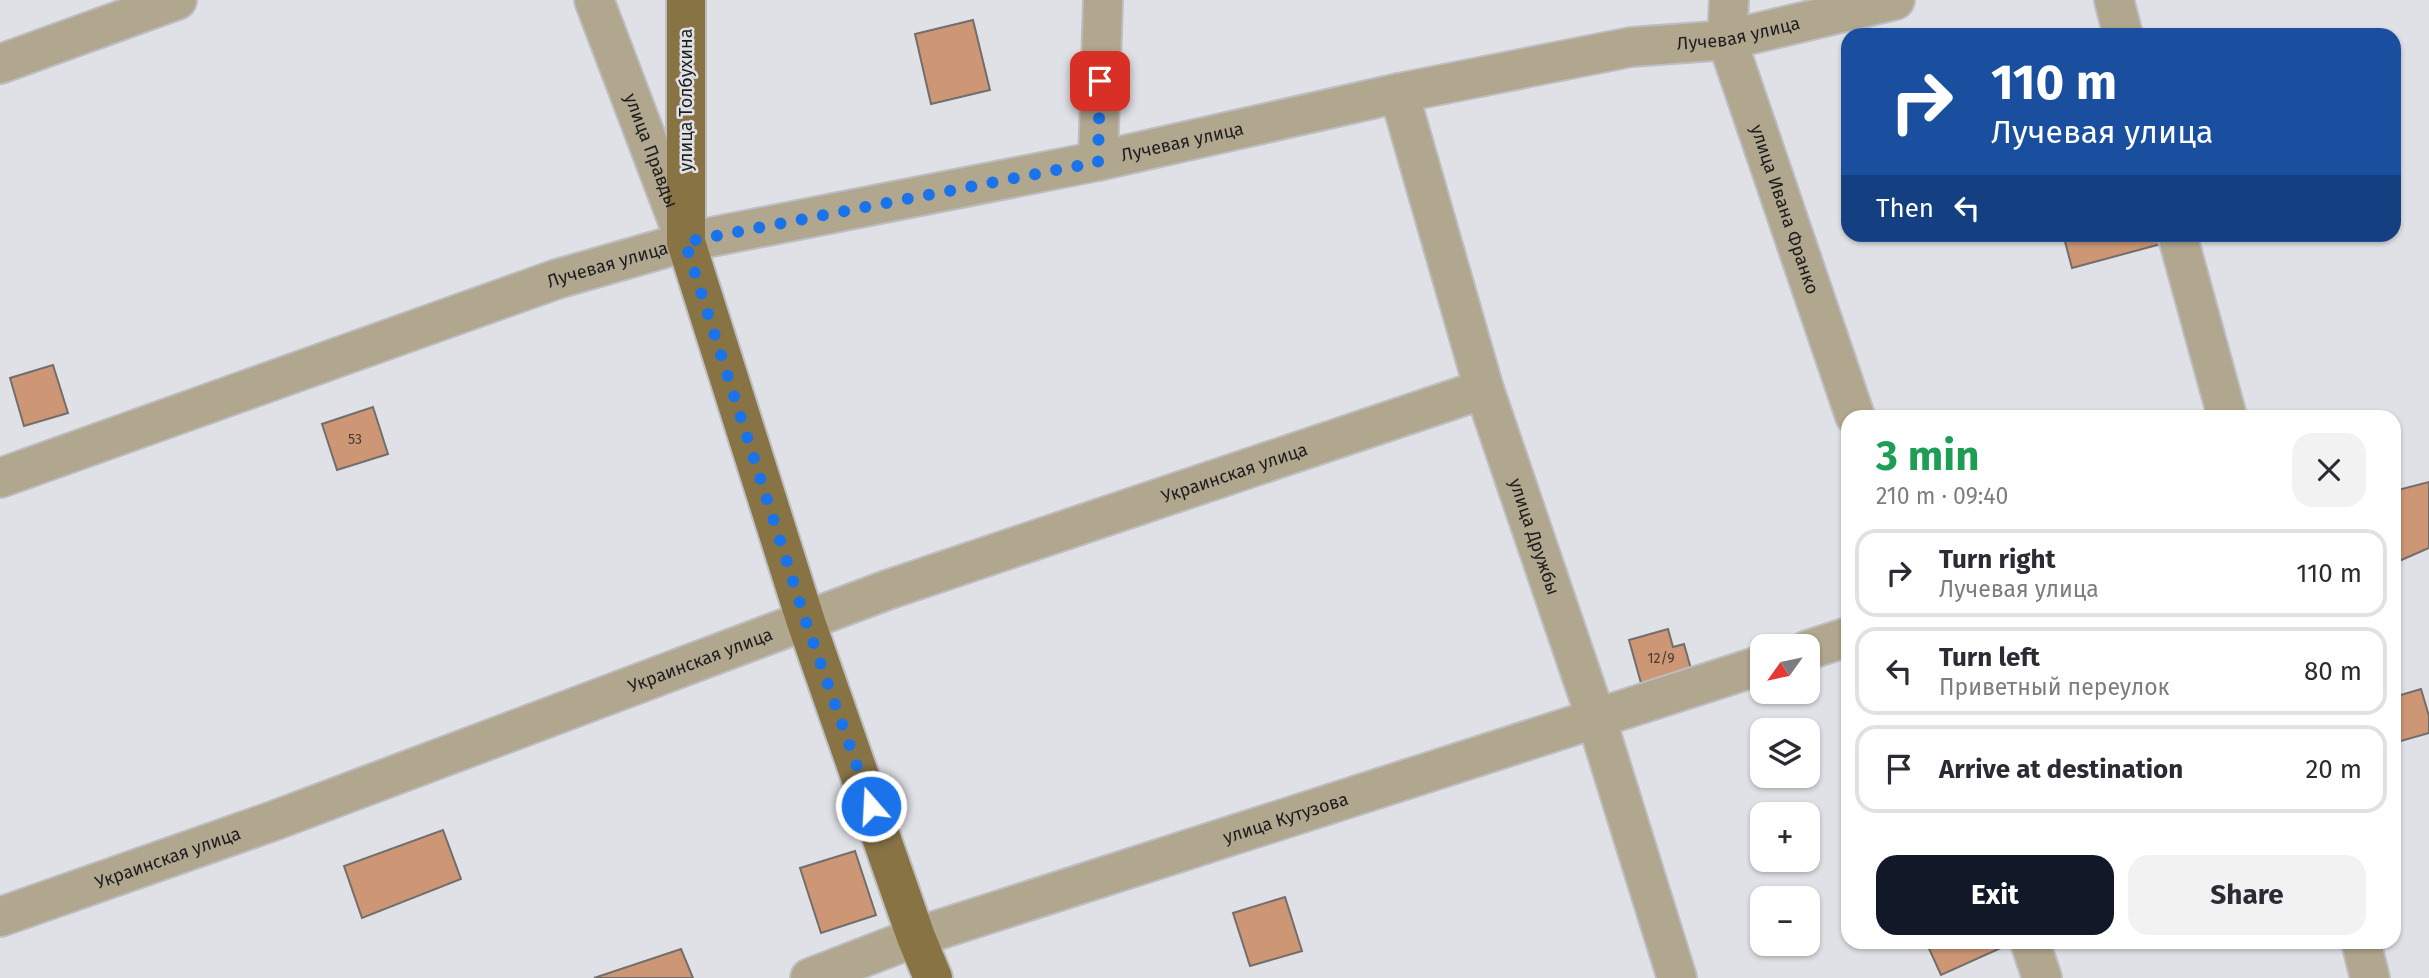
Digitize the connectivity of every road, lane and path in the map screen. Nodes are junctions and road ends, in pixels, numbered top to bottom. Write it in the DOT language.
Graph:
graph roads {
  1 [pos="177,0"];
  2 [pos="593,0"];
  3 [pos="686,0"];
  4 [pos="1102,0"];
  5 [pos="1729,0"];
  6 [pos="1895,0"];
  7 [pos="2114,0"];
  8 [pos="2121,28"];
  9 [pos="1727,40"];
  10 [pos="0,64"];
  11 [pos="1399,93"];
  12 [pos="1098,162"];
  13 [pos="685,242"];
  14 [pos="2179,242"];
  15 [pos="1484,389"];
  16 [pos="1853,410"];
  17 [pos="2225,410"];
  18 [pos="0,478"];
  19 [pos="806,622"];
  20 [pos="1841,639"];
  21 [pos="1820,646"];
  22 [pos="1750,669"];
  23 [pos="1596,718"];
  24 [pos="0,917"];
  25 [pos="916,937"];
  26 [pos="2032,949"];
  27 [pos="2363,949"];
  28 [pos="810,978"];
  29 [pos="933,978"];
  30 [pos="1677,978"];
  31 [pos="2042,978"];
  32 [pos="2370,978"];
  1 -- 10 [label="street"];
  2 -- 13 [label="street, улица Правды"];
  3 -- 13 [label="main road, улица Толбухина"];
  4 -- 12 [label="street"];
  5 -- 9 [label="street, улица Ивана Франко"];
  6 -- 9 [label="street, Лучевая улица"];
  7 -- 8 [label="street"];
  9 -- 11 [label="street, Лучевая улица"];
  9 -- 16 [label="street, улица Ивана Франко"];
  11 -- 12 [label="street, Лучевая улица"];
  11 -- 15 [label="street, улица Дружбы"];
  12 -- 13 [label="street, Лучевая улица"];
  13 -- 18 [label="street, Лучевая улица"];
  13 -- 19 [label="main road, улица Правды"];
  14 -- 17 [label="street"];
  15 -- 19 [label="street, Украинская улица"];
  15 -- 23 [label="street, улица Дружбы"];
  19 -- 24 [label="street, Украинская улица"];
  19 -- 25 [label="main road, улица Правды"];
  20 -- 21 [label="street"];
  22 -- 23 [label="street, улица Кутузова"];
  23 -- 25 [label="street, улица Кутузова"];
  23 -- 30 [label="street, улица Дружбы"];
  25 -- 28 [label="street, улица Кутузова"];
  25 -- 29 [label="main road, улица Правды"];
  26 -- 31 [label="street"];
  27 -- 32 [label="street"];
}
